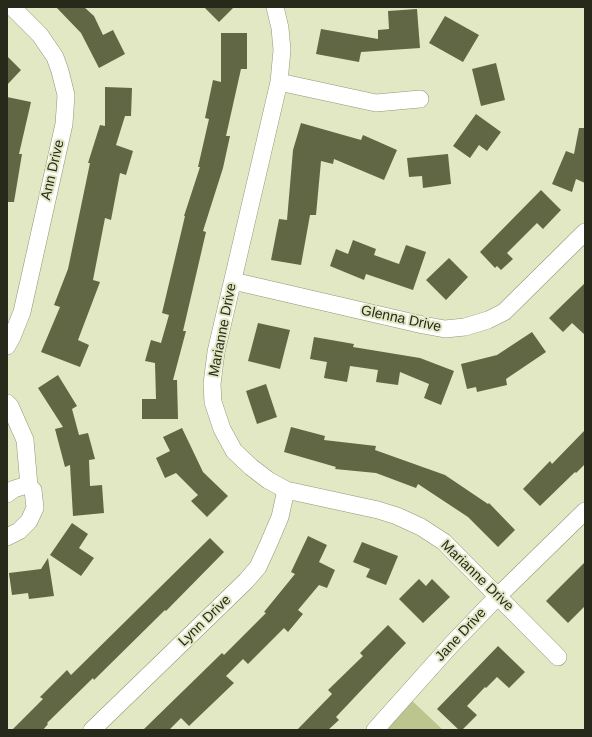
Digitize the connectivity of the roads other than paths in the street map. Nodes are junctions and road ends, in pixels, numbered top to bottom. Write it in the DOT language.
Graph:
graph roads {
  1 [pos="12,7"];
  2 [pos="275,7"];
  3 [pos="279,82"];
  4 [pos="420,99"];
  5 [pos="585,232"];
  6 [pos="233,281"];
  7 [pos="7,346"];
  8 [pos="7,403"];
  9 [pos="29,486"];
  10 [pos="286,490"];
  11 [pos="7,494"];
  12 [pos="585,511"];
  13 [pos="7,537"];
  14 [pos="498,596"];
  15 [pos="558,657"];
  16 [pos="92,730"];
  17 [pos="375,730"];
  1 -- 7 [label="street, Ann Drive"];
  2 -- 3 [label="street, Marianne Drive"];
  3 -- 4 [label="street"];
  3 -- 6 [label="street, Marianne Drive"];
  5 -- 6 [label="street, Glenna Drive"];
  6 -- 10 [label="street, Marianne Drive"];
  8 -- 9 [label="street"];
  9 -- 11 [label="street"];
  9 -- 13 [label="street"];
  10 -- 14 [label="street, Marianne Drive"];
  10 -- 16 [label="street, Lynn Drive"];
  12 -- 14 [label="street, Jane Drive"];
  14 -- 15 [label="street, Marianne Drive"];
  14 -- 17 [label="street, Jane Drive"];
}
